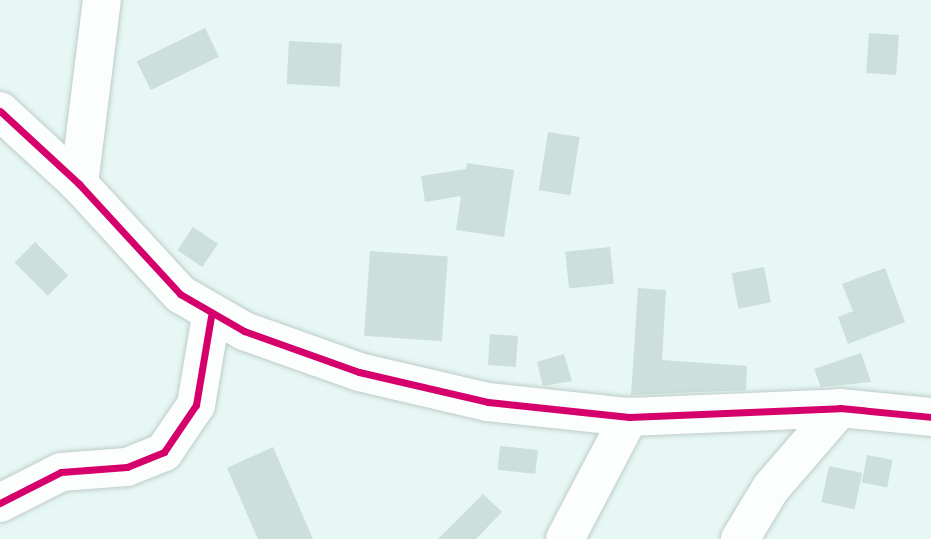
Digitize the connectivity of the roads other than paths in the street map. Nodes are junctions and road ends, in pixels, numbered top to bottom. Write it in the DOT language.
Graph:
graph roads {
  1 [pos="102,0"];
  2 [pos="0,111"];
  3 [pos="79,184"];
  4 [pos="211,316"];
  5 [pos="840,408"];
  6 [pos="629,417"];
  7 [pos="931,417"];
  8 [pos="0,503"];
  9 [pos="565,539"];
  10 [pos="740,539"];
  1 -- 3 [label="street"];
  2 -- 3 [label="street"];
  3 -- 4 [label="street"];
  4 -- 6 [label="street"];
  4 -- 8 [label="street"];
  5 -- 6 [label="street"];
  5 -- 7 [label="street"];
  5 -- 10 [label="street"];
  6 -- 9 [label="street"];
}
